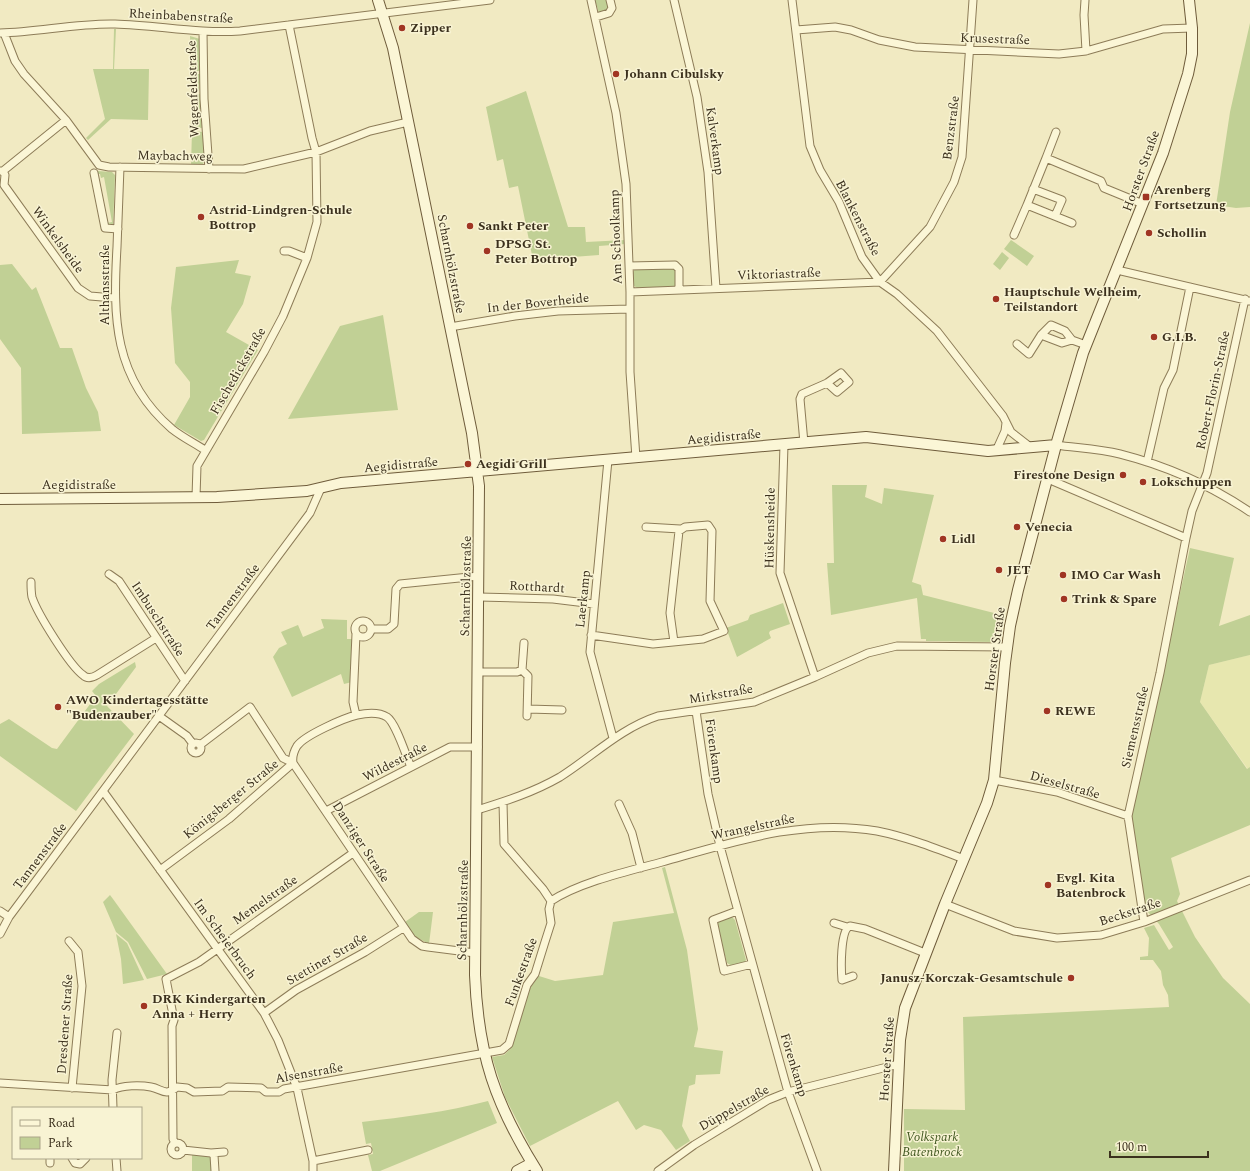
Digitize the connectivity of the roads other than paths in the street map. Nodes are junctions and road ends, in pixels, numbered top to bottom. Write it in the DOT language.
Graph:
graph roads {
  1 [pos="378,0"];
  2 [pos="490,0"];
  3 [pos="591,0"];
  4 [pos="610,0"];
  5 [pos="674,0"];
  6 [pos="792,0"];
  7 [pos="973,0"];
  8 [pos="1085,0"];
  9 [pos="1189,0"];
  10 [pos="383,12"];
  11 [pos="596,17"];
  12 [pos="289,25"];
  13 [pos="1192,28"];
  14 [pos="796,30"];
  15 [pos="203,32"];
  16 [pos="2,33"];
  17 [pos="969,50"];
  18 [pos="1086,51"];
  19 [pos="66,120"];
  20 [pos="408,122"];
  21 [pos="1056,132"];
  22 [pos="316,152"];
  23 [pos="1046,158"];
  24 [pos="120,167"];
  25 [pos="209,169"];
  26 [pos="2,171"];
  27 [pos="94,173"];
  28 [pos="1033,189"];
  29 [pos="1143,204"];
  30 [pos="1027,205"];
  31 [pos="1055,216"];
  32 [pos="1072,223"];
  33 [pos="118,229"];
  34 [pos="1014,235"];
  35 [pos="284,251"];
  36 [pos="307,258"];
  37 [pos="629,266"];
  38 [pos="1117,270"];
  39 [pos="880,282"];
  40 [pos="1190,287"];
  41 [pos="716,288"];
  42 [pos="679,289"];
  43 [pos="630,292"];
  44 [pos="114,298"];
  45 [pos="1248,300"];
  46 [pos="629,309"];
  47 [pos="450,327"];
  48 [pos="1041,335"];
  49 [pos="1072,340"];
  50 [pos="1017,344"];
  51 [pos="1086,345"];
  52 [pos="827,383"];
  53 [pos="1006,422"];
  54 [pos="804,443"];
  55 [pos="784,445"];
  56 [pos="1056,445"];
  57 [pos="1029,446"];
  58 [pos="205,450"];
  59 [pos="996,451"];
  60 [pos="636,458"];
  61 [pos="608,460"];
  62 [pos="1147,462"];
  63 [pos="478,472"];
  64 [pos="1048,479"];
  65 [pos="1202,484"];
  66 [pos="321,488"];
  67 [pos="196,497"];
  68 [pos="0,499"];
  69 [pos="1250,512"];
  70 [pos="646,526"];
  71 [pos="680,529"];
  72 [pos="1186,538"];
  73 [pos="109,574"];
  74 [pos="479,576"];
  75 [pos="31,582"];
  76 [pos="479,597"];
  77 [pos="594,604"];
  78 [pos="371,629"];
  79 [pos="356,634"];
  80 [pos="591,635"];
  81 [pos="156,638"];
  82 [pos="674,642"];
  83 [pos="524,643"];
  84 [pos="1007,647"];
  85 [pos="522,670"];
  86 [pos="478,672"];
  87 [pos="816,677"];
  88 [pos="185,681"];
  89 [pos="562,710"];
  90 [pos="696,710"];
  91 [pos="356,715"];
  92 [pos="159,716"];
  93 [pos="613,738"];
  94 [pos="478,747"];
  95 [pos="293,763"];
  96 [pos="411,767"];
  97 [pos="994,780"];
  98 [pos="103,791"];
  99 [pos="503,802"];
  100 [pos="619,804"];
  101 [pos="477,810"];
  102 [pos="326,811"];
  103 [pos="1128,816"];
  104 [pos="720,846"];
  105 [pos="353,853"];
  106 [pos="964,859"];
  107 [pos="641,868"];
  108 [pos="160,870"];
  109 [pos="1250,880"];
  110 [pos="551,901"];
  111 [pos="944,904"];
  112 [pos="0,911"];
  113 [pos="737,911"];
  114 [pos="9,917"];
  115 [pos="1144,922"];
  116 [pos="834,923"];
  117 [pos="847,927"];
  118 [pos="403,928"];
  119 [pos="0,934"];
  120 [pos="69,941"];
  121 [pos="217,948"];
  122 [pos="475,953"];
  123 [pos="925,953"];
  124 [pos="752,964"];
  125 [pos="853,976"];
  126 [pos="264,1013"];
  127 [pos="117,1033"];
  128 [pos="483,1054"];
  129 [pos="899,1064"];
  130 [pos="0,1082"];
  131 [pos="72,1088"];
  132 [pos="297,1088"];
  133 [pos="113,1090"];
  134 [pos="172,1092"];
  135 [pos="788,1092"];
  136 [pos="112,1107"];
  137 [pos="368,1150"];
  138 [pos="224,1152"];
  139 [pos="211,1153"];
  140 [pos="73,1159"];
  141 [pos="85,1159"];
  142 [pos="116,1159"];
  143 [pos="313,1161"];
  144 [pos="535,1167"];
  145 [pos="117,1171"];
  146 [pos="215,1171"];
  147 [pos="314,1171"];
  148 [pos="517,1171"];
  149 [pos="658,1171"];
  150 [pos="817,1171"];
  151 [pos="894,1171"];
  1 -- 10 [label="main road, Scharnhölzstraße"];
  2 -- 10 [label="street"];
  3 -- 11 [label="street, Am Schoolkamp"];
  4 -- 11 [label="street"];
  5 -- 41 [label="street, Kalverkamp"];
  6 -- 14 [label="street, Blankenstraße"];
  7 -- 17 [label="street, Benzstraße"];
  8 -- 18 [label="street"];
  9 -- 13 [label="main road, Horster Straße"];
  10 -- 12 [label="street, Rheinbabenstraße"];
  10 -- 20 [label="main road, Scharnhölzstraße"];
  11 -- 37 [label="street, Am Schoolkamp"];
  12 -- 15 [label="street, Rheinbabenstraße"];
  12 -- 22 [label="street, Fischedickstraße"];
  13 -- 18 [label="street, Krusestraße"];
  13 -- 29 [label="main road, Horster Straße"];
  14 -- 17 [label="street, Krusestraße"];
  14 -- 39 [label="street, Blankenstraße"];
  15 -- 16 [label="street, Rheinbabenstraße"];
  15 -- 25 [label="street, Wagenfeldstraße"];
  16 -- 19 [label="street, Maybachweg"];
  17 -- 18 [label="street, Krusestraße"];
  17 -- 39 [label="street, Benzstraße"];
  19 -- 24 [label="street, Maybachweg"];
  19 -- 26 [label="street, Winkelsheide"];
  20 -- 22 [label="street, Maybachweg"];
  20 -- 47 [label="main road, Scharnhölzstraße"];
  21 -- 23 [label="street"];
  22 -- 25 [label="street, Maybachweg"];
  22 -- 36 [label="street, Fischedickstraße"];
  23 -- 28 [label="street"];
  23 -- 29 [label="street"];
  24 -- 25 [label="street, Maybachweg"];
  24 -- 33 [label="street, Althansstraße"];
  26 -- 44 [label="street, Winkelsheide"];
  27 -- 33 [label="street, Althansstraße"];
  28 -- 30 [label="street"];
  28 -- 31 [label="street"];
  29 -- 38 [label="main road, Horster Straße"];
  30 -- 31 [label="street"];
  30 -- 34 [label="street"];
  31 -- 32 [label="street"];
  33 -- 44 [label="street, Althansstraße"];
  35 -- 36 [label="street"];
  36 -- 58 [label="street, Fischedickstraße"];
  37 -- 42 [label="street"];
  37 -- 43 [label="street, Am Schoolkamp"];
  38 -- 40 [label="street"];
  38 -- 51 [label="main road, Horster Straße"];
  39 -- 41 [label="street, Viktoriastraße"];
  39 -- 53 [label="street, Blankenstraße"];
  40 -- 45 [label="street"];
  40 -- 62 [label="street"];
  41 -- 42 [label="street, Viktoriastraße"];
  42 -- 43 [label="street, Viktoriastraße"];
  43 -- 46 [label="street, Am Schoolkamp"];
  44 -- 58 [label="street, Althansstraße"];
  45 -- 65 [label="street, Robert-Florin-Straße"];
  46 -- 47 [label="street, In der Boverheide"];
  46 -- 60 [label="street, Am Schoolkamp"];
  47 -- 63 [label="main road, Scharnhölzstraße"];
  48 -- 49 [label="street"];
  48 -- 49 [label="street"];
  48 -- 50 [label="street"];
  49 -- 51 [label="street"];
  51 -- 56 [label="main road, Horster Straße"];
  52 -- 54 [label="street"];
  53 -- 57 [label="street, Blankenstraße"];
  53 -- 59 [label="street"];
  54 -- 55 [label="main road, Aegidistraße"];
  54 -- 59 [label="main road, Aegidistraße"];
  55 -- 60 [label="main road, Aegidistraße"];
  55 -- 87 [label="street, Hüskensheide"];
  56 -- 57 [label="main road, Aegidistraße"];
  56 -- 62 [label="street"];
  56 -- 64 [label="main road, Horster Straße"];
  57 -- 59 [label="main road, Aegidistraße"];
  58 -- 67 [label="street, Fischedickstraße"];
  60 -- 61 [label="main road, Aegidistraße"];
  61 -- 63 [label="main road, Aegidistraße"];
  61 -- 77 [label="street, Laerkamp"];
  62 -- 65 [label="street"];
  63 -- 66 [label="main road, Aegidistraße"];
  63 -- 74 [label="main road, Scharnhölzstraße"];
  64 -- 72 [label="street"];
  64 -- 84 [label="main road, Horster Straße"];
  65 -- 69 [label="street"];
  65 -- 72 [label="street, Siemensstraße"];
  66 -- 67 [label="main road, Aegidistraße"];
  66 -- 88 [label="street, Tannenstraße"];
  67 -- 68 [label="main road, Aegidistraße"];
  70 -- 71 [label="street"];
  71 -- 82 [label="street"];
  71 -- 82 [label="street"];
  72 -- 103 [label="street, Siemensstraße"];
  73 -- 81 [label="street, Imbuschstraße"];
  74 -- 76 [label="main road, Scharnhölzstraße"];
  74 -- 78 [label="street"];
  75 -- 81 [label="street"];
  76 -- 77 [label="street, Rotthardt"];
  76 -- 86 [label="main road, Scharnhölzstraße"];
  77 -- 80 [label="street, Laerkamp"];
  78 -- 79 [label="street"];
  78 -- 79 [label="street"];
  79 -- 91 [label="street"];
  80 -- 82 [label="street"];
  80 -- 93 [label="street, Laerkamp"];
  81 -- 88 [label="street, Imbuschstraße"];
  83 -- 85 [label="street"];
  84 -- 87 [label="street, Mirkstraße"];
  84 -- 97 [label="main road, Horster Straße"];
  85 -- 86 [label="street"];
  85 -- 89 [label="street"];
  86 -- 94 [label="main road, Scharnhölzstraße"];
  87 -- 90 [label="street, Mirkstraße"];
  88 -- 92 [label="street, Tannenstraße"];
  90 -- 93 [label="street, Mirkstraße"];
  90 -- 104 [label="street, Förenkamp"];
  91 -- 95 [label="street, Königsberger Straße"];
  91 -- 96 [label="street, Königsberger Straße"];
  92 -- 95 [label="street, Danziger Straße"];
  92 -- 98 [label="street, Tannenstraße"];
  93 -- 99 [label="street, Mirkstraße"];
  94 -- 96 [label="street, Wildestraße"];
  94 -- 101 [label="main road, Scharnhölzstraße"];
  95 -- 102 [label="street, Danziger Straße"];
  95 -- 108 [label="street, Königsberger Straße"];
  96 -- 102 [label="street, Wildestraße"];
  97 -- 103 [label="street, Dieselstraße"];
  97 -- 106 [label="main road, Horster Straße"];
  98 -- 108 [label="street, Im Scheierbruch"];
  98 -- 114 [label="street, Tannenstraße"];
  99 -- 101 [label="street, Mirkstraße"];
  99 -- 110 [label="street"];
  100 -- 107 [label="street"];
  101 -- 122 [label="main road, Scharnhölzstraße"];
  102 -- 105 [label="street, Danziger Straße"];
  103 -- 115 [label="street, Siemensstraße"];
  104 -- 106 [label="street, Wrangelstraße"];
  104 -- 107 [label="street, Wrangelstraße"];
  104 -- 113 [label="street, Förenkamp"];
  105 -- 118 [label="street, Danziger Straße"];
  105 -- 121 [label="street, Memelstraße"];
  106 -- 111 [label="main road, Horster Straße"];
  107 -- 110 [label="street, Wrangelstraße"];
  108 -- 121 [label="street, Im Scheierbruch"];
  109 -- 115 [label="street, Beckstraße"];
  110 -- 128 [label="street, Funkestraße"];
  111 -- 115 [label="street, Beckstraße"];
  111 -- 123 [label="main road, Horster Straße"];
  112 -- 114 [label="street"];
  113 -- 124 [label="street, Förenkamp"];
  113 -- 124 [label="street"];
  114 -- 119 [label="street, Tannenstraße"];
  116 -- 117 [label="street"];
  117 -- 123 [label="street"];
  117 -- 125 [label="street"];
  118 -- 122 [label="street, Danziger Straße"];
  118 -- 126 [label="street, Stettiner Straße"];
  120 -- 131 [label="street, Dresdener Straße"];
  121 -- 126 [label="street, Im Scheierbruch"];
  121 -- 134 [label="street, Memelstraße"];
  122 -- 128 [label="main road, Scharnhölzstraße"];
  123 -- 129 [label="main road, Horster Straße"];
  124 -- 135 [label="street, Förenkamp"];
  126 -- 132 [label="street, Im Scheierbruch"];
  127 -- 133 [label="street"];
  128 -- 132 [label="street, Alsenstraße"];
  128 -- 144 [label="main road, Scharnhölzstraße"];
  129 -- 135 [label="street, Düppelstraße"];
  129 -- 151 [label="main road, Horster Straße"];
  130 -- 131 [label="street, Alsenstraße"];
  131 -- 133 [label="street, Alsenstraße"];
  132 -- 134 [label="street, Alsenstraße"];
  132 -- 143 [label="street, Im Scheierbruch"];
  133 -- 134 [label="street, Alsenstraße"];
  133 -- 136 [label="street"];
  134 -- 139 [label="street, Memelstraße"];
  135 -- 149 [label="street, Düppelstraße"];
  135 -- 150 [label="street, Förenkamp"];
  137 -- 143 [label="street"];
  138 -- 139 [label="street, Memelstraße"];
  139 -- 146 [label="street"];
  140 -- 141 [label="street"];
  142 -- 145 [label="street"];
  143 -- 147 [label="street, Im Scheierbruch"];
  144 -- 148 [label="main road"];
}
